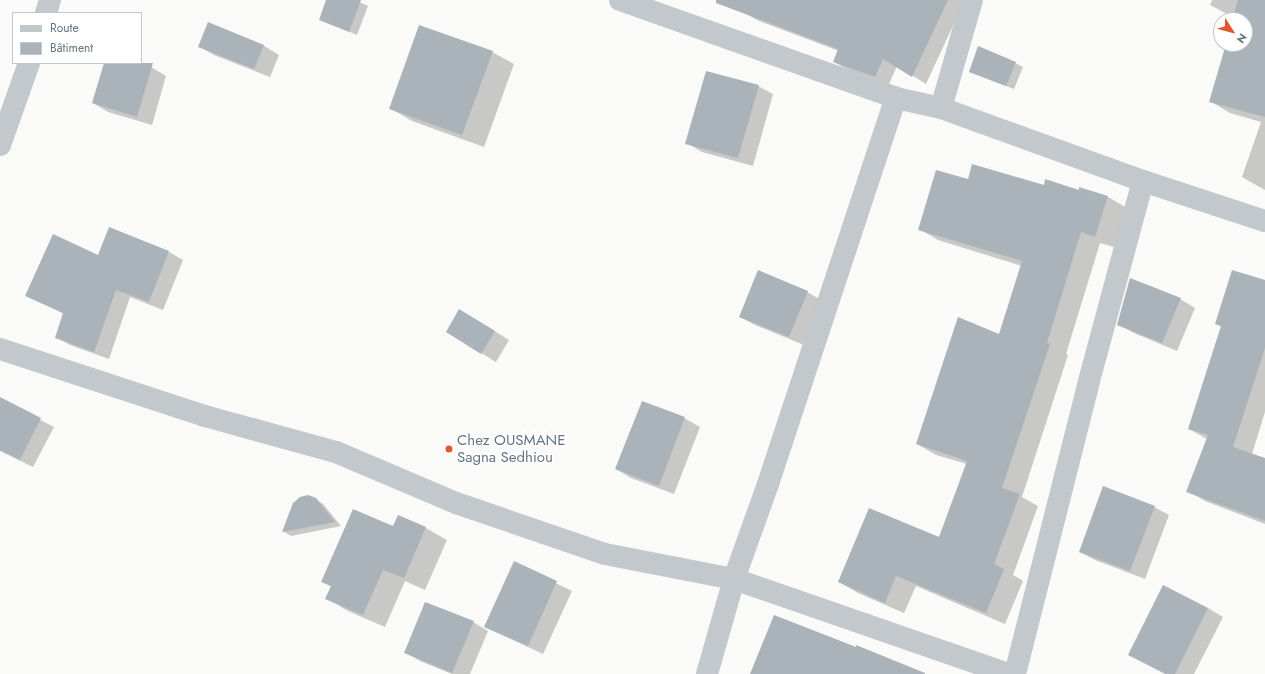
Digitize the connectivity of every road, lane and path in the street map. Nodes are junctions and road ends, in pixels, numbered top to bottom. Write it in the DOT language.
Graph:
graph roads {
  1 [pos="50,0"];
  2 [pos="620,0"];
  3 [pos="972,0"];
  4 [pos="46,12"];
  5 [pos="29,64"];
  6 [pos="896,98"];
  7 [pos="941,108"];
  8 [pos="0,145"];
  9 [pos="1143,181"];
  10 [pos="1265,221"];
  11 [pos="0,349"];
  12 [pos="734,579"];
  13 [pos="707,674"];
  14 [pos="1008,674"];
  15 [pos="1015,674"];
  1 -- 4 [label="street"];
  2 -- 6 [label="street"];
  3 -- 7 [label="street"];
  5 -- 8 [label="street"];
  6 -- 7 [label="street"];
  6 -- 12 [label="street"];
  7 -- 9 [label="street"];
  9 -- 10 [label="street"];
  9 -- 15 [label="street"];
  11 -- 12 [label="street"];
  12 -- 13 [label="street"];
  12 -- 14 [label="street"];
}
